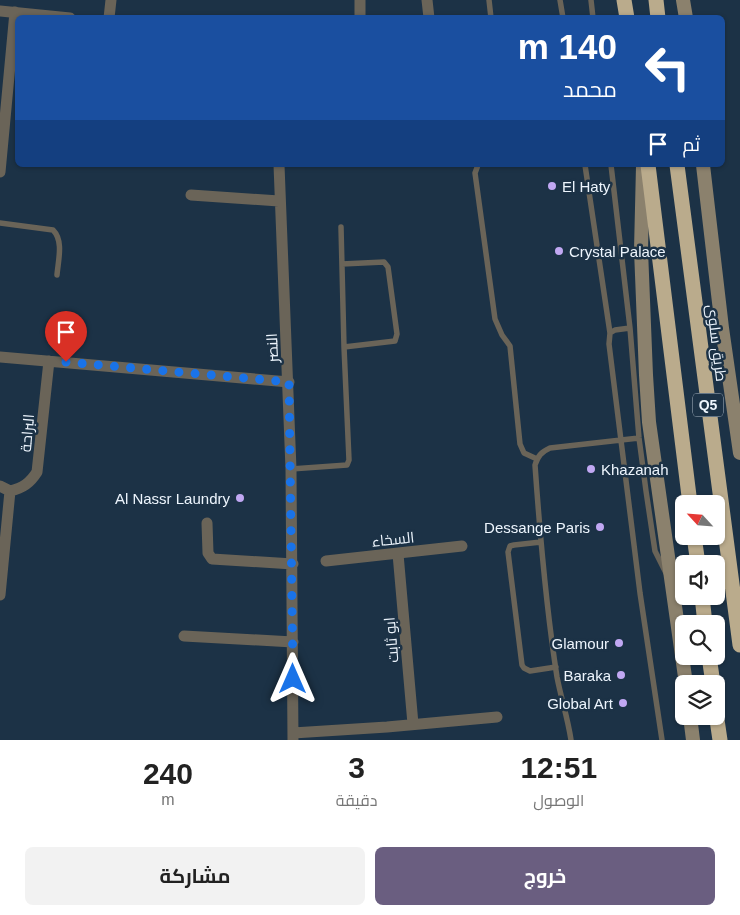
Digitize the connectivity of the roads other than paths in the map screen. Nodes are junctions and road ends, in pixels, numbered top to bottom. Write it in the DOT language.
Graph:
graph roads {
  1 [pos="111,0"];
  2 [pos="360,0"];
  3 [pos="427,0"];
  4 [pos="489,0"];
  5 [pos="560,0"];
  6 [pos="591,0"];
  7 [pos="624,0"];
  8 [pos="656,0"];
  9 [pos="683,0"];
  10 [pos="0,11"];
  11 [pos="15,12"];
  12 [pos="42,15"];
  13 [pos="109,15"];
  14 [pos="360,15"];
  15 [pos="429,15"];
  16 [pos="491,15"];
  17 [pos="562,15"];
  18 [pos="593,15"];
  19 [pos="626,15"];
  20 [pos="658,15"];
  21 [pos="686,15"];
  22 [pos="279,167"];
  23 [pos="477,167"];
  24 [pos="585,167"];
  25 [pos="612,167"];
  26 [pos="644,167"];
  27 [pos="648,167"];
  28 [pos="677,167"];
  29 [pos="703,167"];
  30 [pos="0,172"];
  31 [pos="191,195"];
  32 [pos="279,201"];
  33 [pos="0,224"];
  34 [pos="341,227"];
  35 [pos="342,264"];
  36 [pos="57,275"];
  37 [pos="630,328"];
  38 [pos="610,333"];
  39 [pos="344,347"];
  40 [pos="0,357"];
  41 [pos="49,361"];
  42 [pos="289,382"];
  43 [pos="639,438"];
  44 [pos="621,440"];
  45 [pos="740,453"];
  46 [pos="537,458"];
  47 [pos="291,469"];
  48 [pos="5,488"];
  49 [pos="689,495"];
  50 [pos="207,524"];
  51 [pos="541,542"];
  52 [pos="462,546"];
  53 [pos="398,554"];
  54 [pos="326,561"];
  55 [pos="293,564"];
  56 [pos="673,586"];
  57 [pos="0,589"];
  58 [pos="0,595"];
  59 [pos="184,636"];
  60 [pos="293,642"];
  61 [pos="740,645"];
  62 [pos="556,667"];
  63 [pos="685,675"];
  64 [pos="497,717"];
  65 [pos="413,724"];
  66 [pos="691,725"];
  67 [pos="718,725"];
  68 [pos="293,737"];
  69 [pos="571,740"];
  70 [pos="662,740"];
  71 [pos="693,740"];
  72 [pos="720,740"];
  1 -- 13 [label="street"];
  2 -- 14 [label="street"];
  3 -- 15 [label="street"];
  4 -- 16 [label="lane"];
  5 -- 17 [label="lane"];
  6 -- 18 [label="lane"];
  7 -- 19 [label="highway"];
  8 -- 20 [label="highway"];
  9 -- 21 [label="main road"];
  10 -- 11 [label="street"];
  11 -- 12 [label="street"];
  11 -- 30 [label="street"];
  22 -- 32 [label="street, النصر"];
  23 -- 46 [label="lane"];
  24 -- 38 [label="lane"];
  25 -- 37 [label="lane"];
  26 -- 56 [label="main road"];
  27 -- 49 [label="highway, Q5"];
  28 -- 61 [label="highway, طريق سلوى / Q5"];
  29 -- 45 [label="main road, طريق سلوى"];
  31 -- 32 [label="street"];
  32 -- 42 [label="street, النصر"];
  33 -- 36 [label="lane"];
  34 -- 35 [label="lane"];
  35 -- 39 [label="lane"];
  35 -- 39 [label="lane"];
  37 -- 38 [label="lane"];
  37 -- 43 [label="lane"];
  38 -- 44 [label="lane"];
  39 -- 47 [label="lane"];
  40 -- 41 [label="street"];
  41 -- 42 [label="street"];
  41 -- 48 [label="street, البراحة"];
  42 -- 47 [label="street, النصر"];
  43 -- 44 [label="lane"];
  43 -- 56 [label="lane"];
  44 -- 46 [label="lane"];
  44 -- 70 [label="lane"];
  46 -- 51 [label="lane"];
  47 -- 55 [label="street, النصر"];
  48 -- 57 [label="street, البراحة"];
  50 -- 55 [label="street"];
  51 -- 62 [label="lane"];
  51 -- 62 [label="lane"];
  52 -- 53 [label="street, السخاء"];
  53 -- 54 [label="street, السخاء"];
  53 -- 65 [label="street, ابو ثابت"];
  55 -- 60 [label="street, النصر"];
  56 -- 63 [label="main road"];
  57 -- 58 [label="street, البراحة"];
  59 -- 60 [label="street"];
  60 -- 68 [label="street, النصر"];
  62 -- 69 [label="lane"];
  64 -- 65 [label="street"];
  65 -- 68 [label="street"];
  66 -- 71 [label="main road"];
  67 -- 72 [label="highway"];
}
